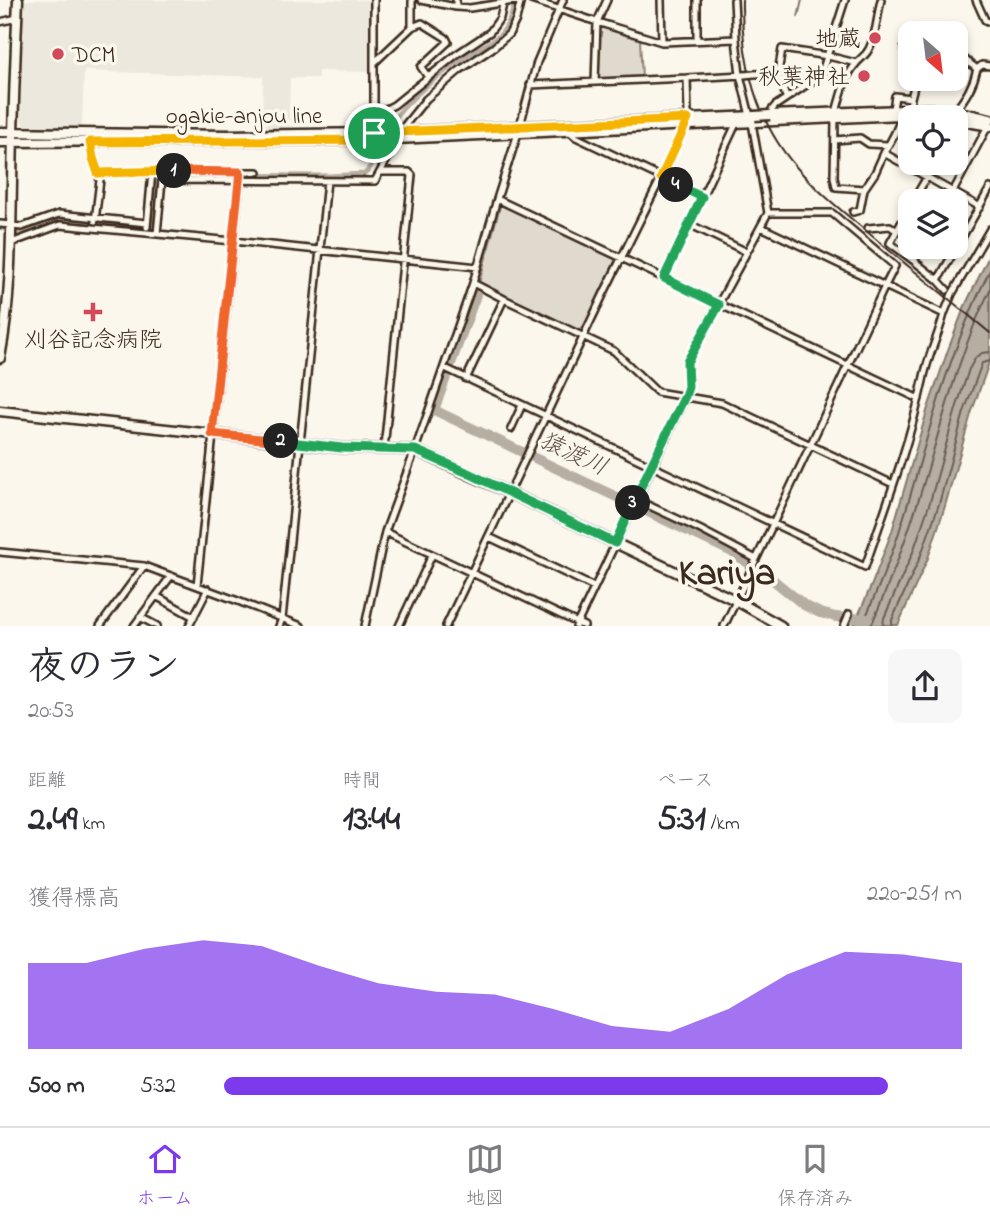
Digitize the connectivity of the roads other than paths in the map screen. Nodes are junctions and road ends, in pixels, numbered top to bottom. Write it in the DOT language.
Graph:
graph roads {
  1 [pos="18,0"];
  2 [pos="374,0"];
  3 [pos="412,0"];
  4 [pos="421,0"];
  5 [pos="521,0"];
  6 [pos="531,0"];
  7 [pos="563,0"];
  8 [pos="607,0"];
  9 [pos="661,0"];
  10 [pos="697,0"];
  11 [pos="734,0"];
  12 [pos="845,0"];
  13 [pos="881,0"];
  14 [pos="976,0"];
  15 [pos="505,2"];
  16 [pos="456,4"];
  17 [pos="559,10"];
  18 [pos="17,18"];
  19 [pos="0,22"];
  20 [pos="597,22"];
  21 [pos="990,23"];
  22 [pos="412,27"];
  23 [pos="736,39"];
  24 [pos="697,41"];
  25 [pos="662,42"];
  26 [pos="828,56"];
  27 [pos="968,62"];
  28 [pos="856,63"];
  29 [pos="374,64"];
  30 [pos="990,66"];
  31 [pos="977,69"];
  32 [pos="778,73"];
  33 [pos="742,75"];
  34 [pos="428,77"];
  35 [pos="687,78"];
  36 [pos="595,82"];
  37 [pos="530,85"];
  38 [pos="913,91"];
  39 [pos="786,97"];
  40 [pos="911,98"];
  41 [pos="899,105"];
  42 [pos="906,105"];
  43 [pos="962,105"];
  44 [pos="898,111"];
  45 [pos="374,115"];
  46 [pos="771,115"];
  47 [pos="836,116"];
  48 [pos="752,118"];
  49 [pos="968,120"];
  50 [pos="686,122"];
  51 [pos="736,124"];
  52 [pos="405,125"];
  53 [pos="898,128"];
  54 [pos="989,128"];
  55 [pos="519,130"];
  56 [pos="569,131"];
  57 [pos="0,132"];
  58 [pos="13,132"];
  59 [pos="374,137"];
  60 [pos="835,140"];
  61 [pos="0,142"];
  62 [pos="12,142"];
  63 [pos="90,142"];
  64 [pos="888,145"];
  65 [pos="394,147"];
  66 [pos="884,153"];
  67 [pos="968,163"];
  68 [pos="152,172"];
  69 [pos="240,172"];
  70 [pos="258,172"];
  71 [pos="380,172"];
  72 [pos="98,173"];
  73 [pos="927,177"];
  74 [pos="661,178"];
  75 [pos="239,181"];
  76 [pos="327,181"];
  77 [pos="990,188"];
  78 [pos="864,189"];
  79 [pos="920,189"];
  80 [pos="948,189"];
  81 [pos="702,197"];
  82 [pos="497,199"];
  83 [pos="968,201"];
  84 [pos="979,207"];
  85 [pos="768,212"];
  86 [pos="853,212"];
  87 [pos="96,218"];
  88 [pos="0,224"];
  89 [pos="148,224"];
  90 [pos="689,224"];
  91 [pos="11,226"];
  92 [pos="761,227"];
  93 [pos="95,228"];
  94 [pos="869,228"];
  95 [pos="990,229"];
  96 [pos="897,231"];
  97 [pos="146,233"];
  98 [pos="157,234"];
  99 [pos="233,241"];
  100 [pos="10,242"];
  101 [pos="321,251"];
  102 [pos="747,252"];
  103 [pos="621,258"];
  104 [pos="404,259"];
  105 [pos="914,261"];
  106 [pos="478,267"];
  107 [pos="664,278"];
  108 [pos="938,280"];
  109 [pos="474,283"];
  110 [pos="885,286"];
  111 [pos="947,290"];
  112 [pos="504,299"];
  113 [pos="719,305"];
  114 [pos="944,314"];
  115 [pos="583,337"];
  116 [pos="0,358"];
  117 [pos="847,366"];
  118 [pos="447,369"];
  119 [pos="466,379"];
  120 [pos="685,396"];
  121 [pos="919,399"];
  122 [pos="522,405"];
  123 [pos="0,411"];
  124 [pos="545,416"];
  125 [pos="511,429"];
  126 [pos="212,434"];
  127 [pos="300,443"];
  128 [pos="809,444"];
  129 [pos="384,449"];
  130 [pos="415,450"];
  131 [pos="651,466"];
  132 [pos="893,484"];
  133 [pos="510,493"];
  134 [pos="635,499"];
  135 [pos="774,524"];
  136 [pos="385,532"];
  137 [pos="489,537"];
  138 [pos="615,543"];
  139 [pos="0,552"];
  140 [pos="432,555"];
  141 [pos="755,559"];
  142 [pos="144,566"];
  143 [pos="471,573"];
  144 [pos="172,576"];
  145 [pos="197,585"];
  146 [pos="594,586"];
  147 [pos="208,589"];
  148 [pos="156,596"];
  149 [pos="737,601"];
  150 [pos="849,614"];
  151 [pos="140,617"];
  152 [pos="194,617"];
  153 [pos="281,622"];
  154 [pos="576,624"];
  155 [pos="100,625"];
  156 [pos="134,625"];
  157 [pos="157,625"];
  158 [pos="189,625"];
  159 [pos="300,625"];
  160 [pos="365,625"];
  161 [pos="399,625"];
  162 [pos="446,625"];
  163 [pos="584,625"];
  164 [pos="724,625"];
  165 [pos="781,625"];
  166 [pos="844,625"];
  1 -- 18 [label="main road"];
  2 -- 29 [label="street"];
  3 -- 22 [label="street"];
  4 -- 16 [label="street"];
  5 -- 15 [label="street"];
  5 -- 52 [label="street"];
  6 -- 17 [label="street"];
  7 -- 17 [label="street"];
  8 -- 20 [label="street"];
  9 -- 25 [label="street"];
  10 -- 24 [label="street"];
  11 -- 23 [label="street"];
  12 -- 26 [label="street"];
  13 -- 28 [label="street"];
  14 -- 21 [label="street"];
  15 -- 16 [label="street"];
  15 -- 34 [label="street"];
  17 -- 20 [label="street"];
  17 -- 37 [label="street"];
  18 -- 19 [label="street"];
  18 -- 58 [label="main road"];
  20 -- 25 [label="street"];
  20 -- 36 [label="street"];
  22 -- 29 [label="street"];
  22 -- 34 [label="street"];
  23 -- 24 [label="street"];
  23 -- 33 [label="street"];
  24 -- 25 [label="street"];
  26 -- 28 [label="street"];
  26 -- 32 [label="street"];
  26 -- 39 [label="street"];
  27 -- 31 [label="street"];
  28 -- 47 [label="street"];
  29 -- 45 [label="street"];
  30 -- 31 [label="street"];
  31 -- 43 [label="street"];
  32 -- 33 [label="street, bridge"];
  32 -- 39 [label="street"];
  33 -- 35 [label="street"];
  33 -- 48 [label="street"];
  34 -- 45 [label="street"];
  35 -- 36 [label="street"];
  35 -- 50 [label="street"];
  36 -- 37 [label="street"];
  37 -- 55 [label="street"];
  38 -- 40 [label="street"];
  39 -- 46 [label="street"];
  40 -- 41 [label="street"];
  40 -- 42 [label="street"];
  44 -- 47 [label="main road, ogakie-anjou line"];
  45 -- 59 [label="street"];
  46 -- 47 [label="main road, ogakie-anjou line"];
  46 -- 48 [label="main road, ogakie-anjou line, bridge"];
  47 -- 48 [label="main road"];
  47 -- 60 [label="street"];
  48 -- 50 [label="main road, ogakie-anjou line"];
  48 -- 51 [label="main road"];
  48 -- 85 [label="street"];
  49 -- 54 [label="main road, ogakie-anjou line"];
  50 -- 51 [label="main road"];
  50 -- 55 [label="main road, ogakie-anjou line"];
  50 -- 56 [label="main road"];
  50 -- 74 [label="street"];
  51 -- 81 [label="street"];
  53 -- 64 [label="street"];
  54 -- 67 [label="street"];
  55 -- 56 [label="main road"];
  55 -- 59 [label="main road, ogakie-anjou line"];
  55 -- 82 [label="street"];
  56 -- 74 [label="street"];
  57 -- 58 [label="main road, ogakie-anjou line"];
  58 -- 59 [label="main road, ogakie-anjou line"];
  58 -- 62 [label="main road"];
  59 -- 63 [label="main road"];
  60 -- 64 [label="street"];
  60 -- 78 [label="street"];
  61 -- 62 [label="main road"];
  62 -- 63 [label="main road"];
  62 -- 91 [label="main road"];
  63 -- 72 [label="street"];
  64 -- 66 [label="street"];
  65 -- 71 [label="street"];
  66 -- 73 [label="street"];
  66 -- 78 [label="street"];
  68 -- 69 [label="street"];
  68 -- 72 [label="street"];
  68 -- 89 [label="street"];
  69 -- 70 [label="street"];
  69 -- 75 [label="street"];
  71 -- 76 [label="street"];
  71 -- 104 [label="street"];
  72 -- 87 [label="street"];
  73 -- 79 [label="street"];
  73 -- 80 [label="street"];
  74 -- 81 [label="street"];
  74 -- 103 [label="street"];
  75 -- 76 [label="street"];
  75 -- 98 [label="street"];
  75 -- 99 [label="street"];
  76 -- 101 [label="street"];
  77 -- 84 [label="street"];
  78 -- 86 [label="street"];
  81 -- 90 [label="street"];
  82 -- 103 [label="street"];
  82 -- 106 [label="street"];
  83 -- 84 [label="street"];
  84 -- 108 [label="street"];
  85 -- 92 [label="street"];
  85 -- 110 [label="street"];
  87 -- 89 [label="street"];
  87 -- 91 [label="street"];
  87 -- 93 [label="street"];
  88 -- 91 [label="street"];
  89 -- 97 [label="street"];
  90 -- 102 [label="street"];
  90 -- 107 [label="street"];
  91 -- 100 [label="main road"];
  92 -- 102 [label="street"];
  92 -- 110 [label="street"];
  93 -- 98 [label="street"];
  93 -- 100 [label="street"];
  94 -- 96 [label="street"];
  95 -- 114 [label="street"];
  96 -- 105 [label="street"];
  98 -- 99 [label="street"];
  99 -- 101 [label="street"];
  99 -- 126 [label="street"];
  100 -- 116 [label="main road"];
  101 -- 104 [label="street"];
  101 -- 127 [label="street"];
  102 -- 113 [label="street"];
  103 -- 107 [label="street"];
  103 -- 115 [label="street"];
  104 -- 106 [label="street"];
  104 -- 129 [label="street"];
  105 -- 108 [label="street"];
  106 -- 109 [label="street"];
  107 -- 113 [label="street"];
  108 -- 111 [label="street"];
  109 -- 112 [label="street"];
  109 -- 118 [label="street"];
  110 -- 114 [label="street"];
  110 -- 117 [label="street"];
  112 -- 115 [label="street"];
  112 -- 119 [label="street"];
  113 -- 117 [label="street"];
  113 -- 120 [label="street"];
  114 -- 121 [label="street"];
  115 -- 120 [label="street"];
  115 -- 124 [label="street"];
  117 -- 121 [label="street"];
  117 -- 128 [label="street"];
  118 -- 119 [label="street"];
  118 -- 130 [label="street"];
  119 -- 122 [label="street"];
  120 -- 128 [label="street"];
  120 -- 131 [label="street"];
  121 -- 132 [label="street"];
  122 -- 124 [label="street"];
  122 -- 125 [label="street"];
  123 -- 126 [label="main road"];
  124 -- 131 [label="street"];
  124 -- 133 [label="street"];
  126 -- 127 [label="main road"];
  126 -- 145 [label="street"];
  127 -- 129 [label="main road"];
  127 -- 153 [label="street"];
  128 -- 132 [label="street"];
  128 -- 135 [label="street"];
  129 -- 130 [label="main road"];
  130 -- 133 [label="main road"];
  130 -- 136 [label="street"];
  131 -- 134 [label="street"];
  131 -- 135 [label="street"];
  132 -- 135 [label="street"];
  133 -- 137 [label="street"];
  133 -- 138 [label="main road"];
  134 -- 138 [label="street"];
  134 -- 141 [label="street"];
  135 -- 141 [label="street"];
  136 -- 140 [label="street"];
  136 -- 160 [label="street"];
  137 -- 143 [label="street"];
  137 -- 146 [label="street"];
  138 -- 146 [label="street"];
  138 -- 149 [label="main road"];
  139 -- 142 [label="street"];
  140 -- 143 [label="street"];
  140 -- 161 [label="street"];
  141 -- 149 [label="street"];
  142 -- 144 [label="street"];
  142 -- 155 [label="street"];
  143 -- 154 [label="street"];
  143 -- 162 [label="street"];
  144 -- 145 [label="street"];
  144 -- 148 [label="street"];
  145 -- 147 [label="street"];
  146 -- 154 [label="street"];
  147 -- 152 [label="street"];
  147 -- 153 [label="street"];
  148 -- 151 [label="street"];
  148 -- 152 [label="street"];
  149 -- 164 [label="street"];
  149 -- 165 [label="main road"];
  150 -- 166 [label="street"];
  151 -- 156 [label="street"];
  151 -- 157 [label="street"];
  152 -- 158 [label="street"];
  153 -- 159 [label="street"];
  154 -- 163 [label="street"];
}
